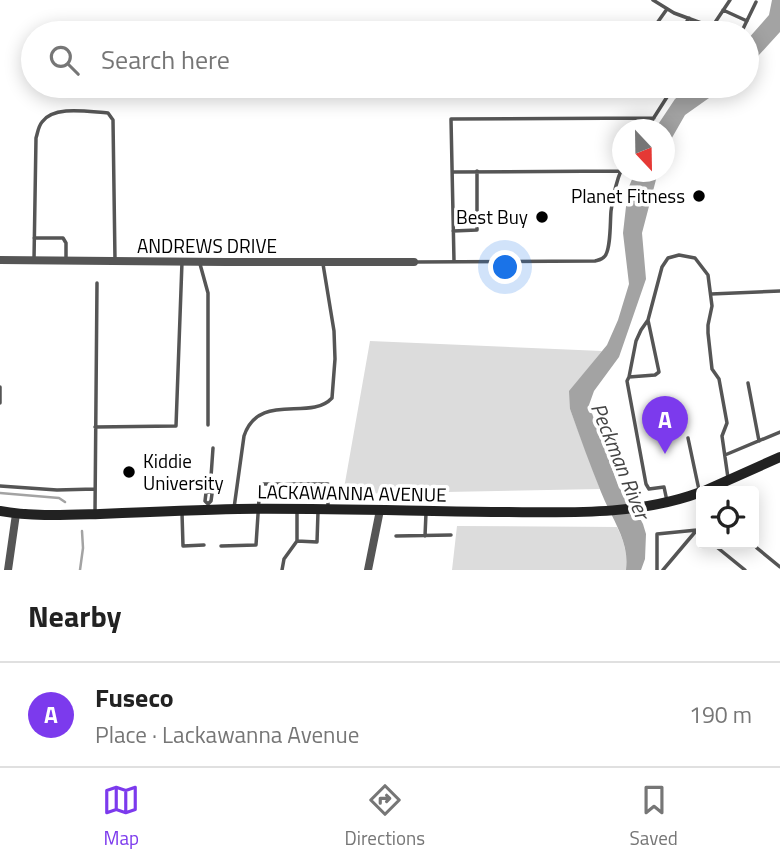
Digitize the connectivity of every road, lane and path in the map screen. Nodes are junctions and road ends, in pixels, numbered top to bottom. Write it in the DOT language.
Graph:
graph roads {
  1 [pos="653,0"];
  2 [pos="730,0"];
  3 [pos="756,2"];
  4 [pos="667,9"];
  5 [pos="723,10"];
  6 [pos="689,18"];
  7 [pos="658,21"];
  8 [pos="687,21"];
  9 [pos="698,21"];
  10 [pos="715,21"];
  11 [pos="747,21"];
  12 [pos="667,98"];
  13 [pos="654,118"];
  14 [pos="612,169"];
  15 [pos="477,171"];
  16 [pos="452,172"];
  17 [pos="617,182"];
  18 [pos="453,231"];
  19 [pos="34,238"];
  20 [pos="0,260"];
  21 [pos="34,260"];
  22 [pos="65,260"];
  23 [pos="115,261"];
  24 [pos="454,261"];
  25 [pos="182,262"];
  26 [pos="200,262"];
  27 [pos="323,262"];
  28 [pos="414,262"];
  29 [pos="97,283"];
  30 [pos="780,291"];
  31 [pos="710,294"];
  32 [pos="648,320"];
  33 [pos="629,377"];
  34 [pos="748,383"];
  35 [pos="0,387"];
  36 [pos="0,403"];
  37 [pos="208,425"];
  38 [pos="95,427"];
  39 [pos="780,432"];
  40 [pos="688,438"];
  41 [pos="758,441"];
  42 [pos="213,448"];
  43 [pos="725,455"];
  44 [pos="780,457"];
  45 [pos="728,480"];
  46 [pos="0,486"];
  47 [pos="700,486"];
  48 [pos="715,486"];
  49 [pos="95,489"];
  50 [pos="696,494"];
  51 [pos="667,503"];
  52 [pos="207,507"];
  53 [pos="233,509"];
  54 [pos="258,509"];
  55 [pos="297,509"];
  56 [pos="323,510"];
  57 [pos="380,510"];
  58 [pos="0,511"];
  59 [pos="182,511"];
  60 [pos="426,511"];
  61 [pos="16,514"];
  62 [pos="95,514"];
  63 [pos="696,532"];
  64 [pos="451,535"];
  65 [pos="696,535"];
  66 [pos="396,536"];
  67 [pos="425,536"];
  68 [pos="297,541"];
  69 [pos="204,545"];
  70 [pos="221,546"];
  71 [pos="719,549"];
  72 [pos="758,549"];
  73 [pos="780,567"];
  74 [pos="8,570"];
  75 [pos="282,570"];
  76 [pos="368,570"];
  77 [pos="657,570"];
  78 [pos="663,570"];
  79 [pos="745,570"];
  1 -- 4 [label="lane"];
  2 -- 5 [label="lane"];
  3 -- 11 [label="lane"];
  4 -- 6 [label="lane"];
  4 -- 7 [label="lane"];
  5 -- 10 [label="lane"];
  5 -- 11 [label="lane"];
  6 -- 8 [label="lane"];
  6 -- 9 [label="lane"];
  12 -- 13 [label="lane"];
  13 -- 16 [label="lane"];
  14 -- 15 [label="lane"];
  15 -- 16 [label="lane"];
  15 -- 18 [label="lane"];
  16 -- 18 [label="lane"];
  17 -- 24 [label="lane"];
  18 -- 24 [label="lane"];
  19 -- 21 [label="lane"];
  19 -- 22 [label="lane"];
  19 -- 23 [label="lane"];
  20 -- 21 [label="street, ANDREWS DRIVE"];
  21 -- 22 [label="street, ANDREWS DRIVE"];
  22 -- 23 [label="street, ANDREWS DRIVE"];
  23 -- 25 [label="street, ANDREWS DRIVE"];
  24 -- 28 [label="lane"];
  25 -- 26 [label="street, ANDREWS DRIVE"];
  25 -- 38 [label="lane"];
  26 -- 27 [label="street, ANDREWS DRIVE"];
  26 -- 37 [label="lane"];
  27 -- 28 [label="street, ANDREWS DRIVE"];
  27 -- 53 [label="lane"];
  29 -- 38 [label="lane"];
  30 -- 31 [label="lane"];
  31 -- 32 [label="lane"];
  31 -- 43 [label="lane"];
  32 -- 33 [label="lane"];
  32 -- 33 [label="lane"];
  33 -- 51 [label="lane"];
  34 -- 41 [label="lane"];
  35 -- 36 [label="lane"];
  38 -- 49 [label="lane"];
  39 -- 41 [label="lane"];
  40 -- 47 [label="lane"];
  41 -- 43 [label="lane"];
  42 -- 52 [label="lane"];
  43 -- 45 [label="lane"];
  44 -- 45 [label="street, LACKAWANNA AVENUE"];
  45 -- 48 [label="street, LACKAWANNA AVENUE"];
  46 -- 49 [label="lane"];
  49 -- 62 [label="lane"];
  50 -- 51 [label="street, LACKAWANNA AVENUE"];
  51 -- 60 [label="street, LACKAWANNA AVENUE"];
  52 -- 53 [label="street, LACKAWANNA AVENUE"];
  52 -- 59 [label="street, LACKAWANNA AVENUE"];
  53 -- 54 [label="street, LACKAWANNA AVENUE"];
  54 -- 55 [label="street, LACKAWANNA AVENUE"];
  54 -- 56 [label="lane"];
  54 -- 70 [label="lane"];
  55 -- 56 [label="street, LACKAWANNA AVENUE"];
  55 -- 68 [label="lane"];
  56 -- 57 [label="street, LACKAWANNA AVENUE"];
  56 -- 68 [label="lane"];
  57 -- 60 [label="street, LACKAWANNA AVENUE"];
  57 -- 76 [label="street"];
  58 -- 61 [label="street, LACKAWANNA AVENUE"];
  59 -- 62 [label="street, LACKAWANNA AVENUE"];
  59 -- 69 [label="lane"];
  60 -- 67 [label="lane"];
  61 -- 62 [label="street, LACKAWANNA AVENUE"];
  61 -- 74 [label="street"];
  63 -- 77 [label="lane"];
  64 -- 67 [label="lane"];
  65 -- 78 [label="lane"];
  66 -- 67 [label="lane"];
  68 -- 75 [label="lane"];
  71 -- 79 [label="lane"];
  72 -- 73 [label="lane"];
}
